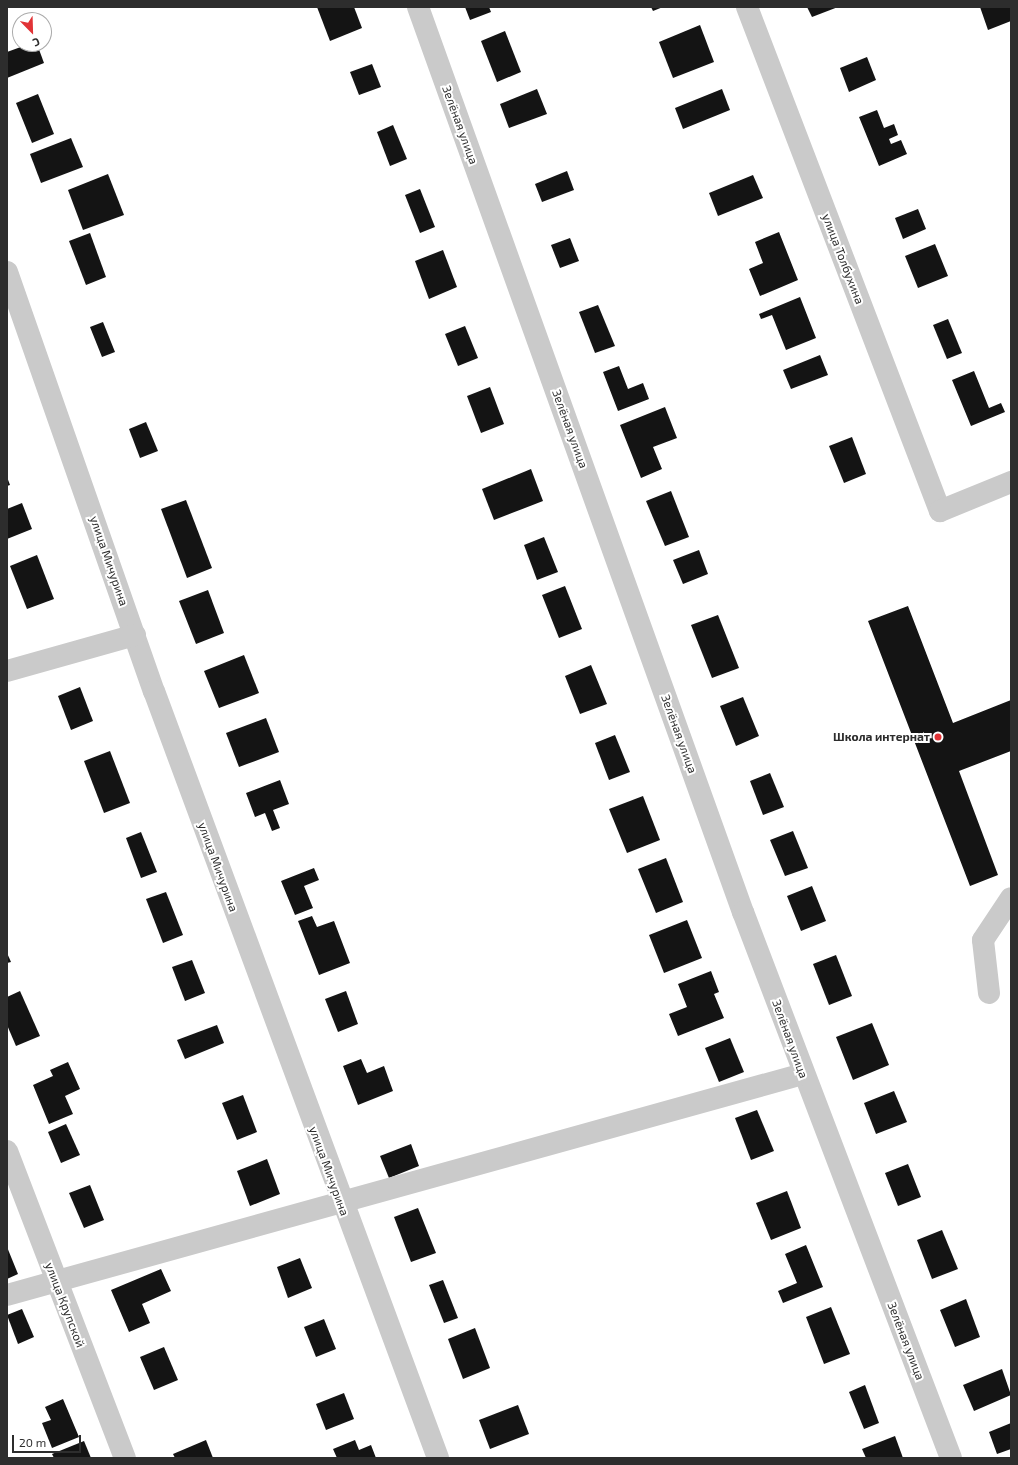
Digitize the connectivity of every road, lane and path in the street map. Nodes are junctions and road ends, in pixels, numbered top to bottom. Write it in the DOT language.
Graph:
graph roads {
  1 [pos="418,7"];
  2 [pos="747,7"];
  3 [pos="7,272"];
  4 [pos="1011,482"];
  5 [pos="135,635"];
  6 [pos="7,671"];
  7 [pos="1011,898"];
  8 [pos="989,993"];
  9 [pos="803,1074"];
  10 [pos="7,1151"];
  11 [pos="341,1205"];
  12 [pos="55,1280"];
  13 [pos="7,1295"];
  14 [pos="125,1458"];
  15 [pos="438,1458"];
  16 [pos="951,1458"];
  1 -- 9 [label="street, Зелёная улица"];
  2 -- 4 [label="street, улица Толбухина"];
  3 -- 5 [label="street, улица Мичурина"];
  5 -- 6 [label="street"];
  5 -- 11 [label="street, улица Мичурина"];
  7 -- 8 [label="street"];
  9 -- 11 [label="street"];
  9 -- 16 [label="street, Зелёная улица"];
  10 -- 12 [label="street, улица Крупской"];
  11 -- 12 [label="street"];
  11 -- 15 [label="street, улица Мичурина"];
  12 -- 13 [label="street"];
  12 -- 14 [label="street, улица Крупской"];
}
